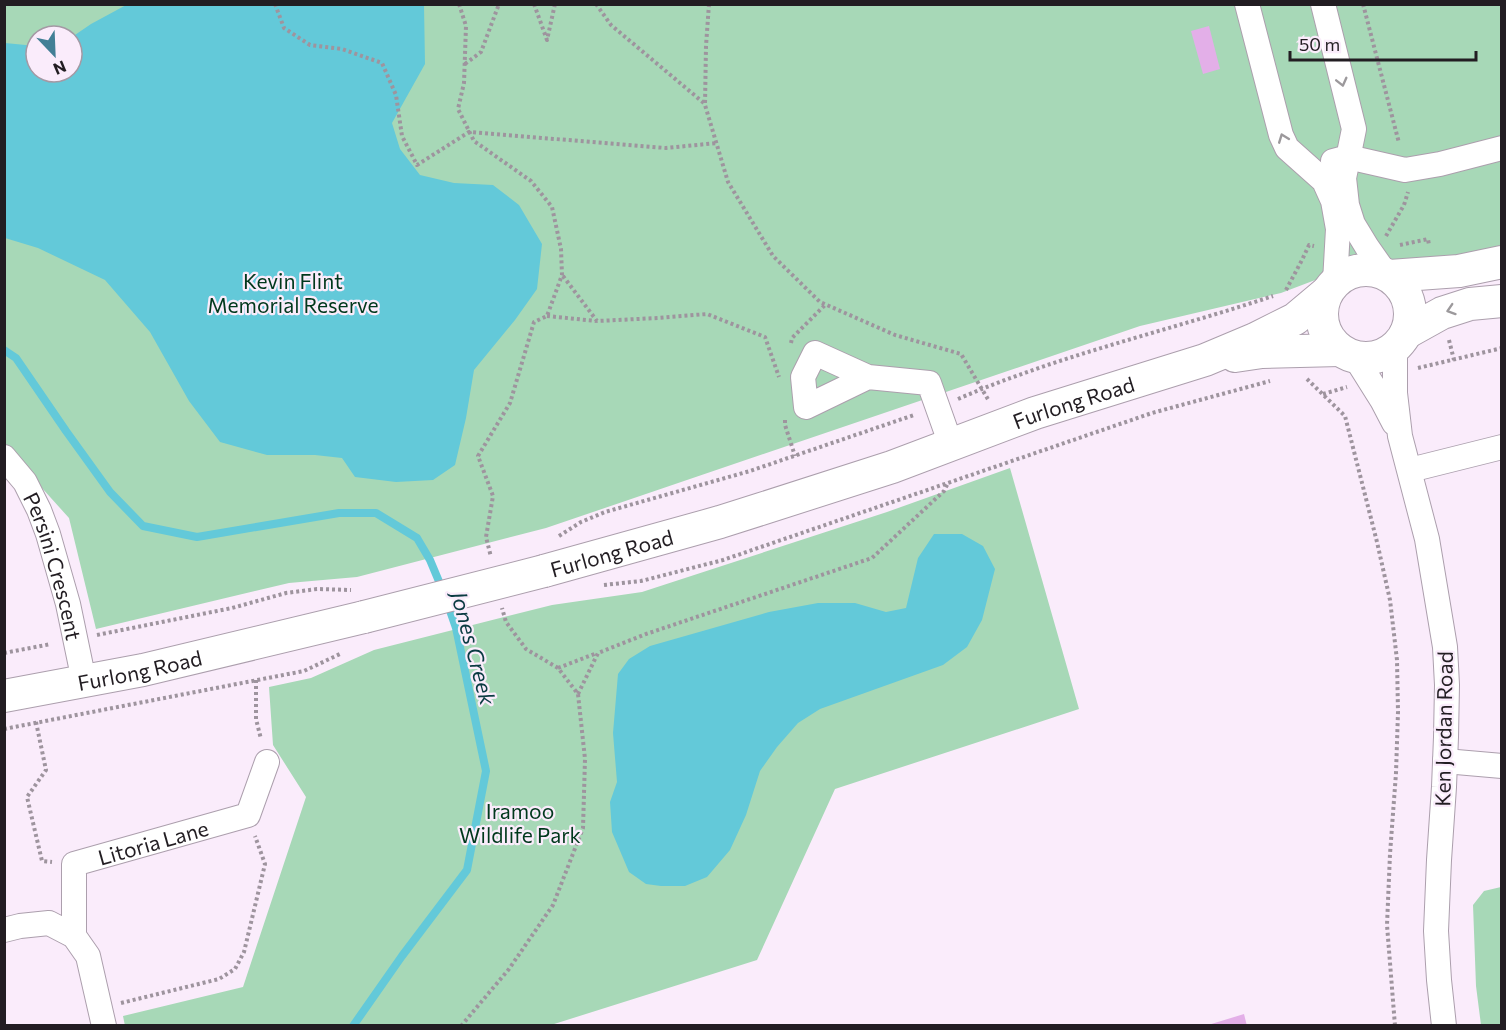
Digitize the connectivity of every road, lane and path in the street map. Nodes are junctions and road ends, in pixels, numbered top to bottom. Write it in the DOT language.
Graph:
graph roads {
  1 [pos="275,4"];
  2 [pos="459,4"];
  3 [pos="499,4"];
  4 [pos="534,4"];
  5 [pos="555,4"];
  6 [pos="596,4"];
  7 [pos="710,4"];
  8 [pos="1247,4"];
  9 [pos="1323,4"];
  10 [pos="1363,4"];
  11 [pos="465,65"];
  12 [pos="705,105"];
  13 [pos="1354,131"];
  14 [pos="470,132"];
  15 [pos="717,143"];
  16 [pos="1502,148"];
  17 [pos="1348,157"];
  18 [pos="1306,165"];
  19 [pos="1398,168"];
  20 [pos="1428,239"];
  21 [pos="1382,242"];
  22 [pos="1502,262"];
  23 [pos="1390,266"];
  24 [pos="562,275"];
  25 [pos="1331,287"];
  26 [pos="1276,295"];
  27 [pos="1502,301"];
  28 [pos="547,316"];
  29 [pos="597,321"];
  30 [pos="1502,348"];
  31 [pos="1398,352"];
  32 [pos="1347,353"];
  33 [pos="1205,360"];
  34 [pos="1300,373"];
  35 [pos="868,377"];
  36 [pos="1278,379"];
  37 [pos="780,380"];
  38 [pos="982,389"];
  39 [pos="937,407"];
  40 [pos="784,413"];
  41 [pos="1004,425"];
  42 [pos="1400,436"];
  43 [pos="951,445"];
  44 [pos="1502,447"];
  45 [pos="795,456"];
  46 [pos="4,457"];
  47 [pos="1410,470"];
  48 [pos="949,482"];
  49 [pos="555,538"];
  50 [pos="491,558"];
  51 [pos="597,586"];
  52 [pos="501,601"];
  53 [pos="361,604"];
  54 [pos="75,639"];
  55 [pos="344,652"];
  56 [pos="4,653"];
  57 [pos="598,653"];
  58 [pos="558,668"];
  59 [pos="256,680"];
  60 [pos="84,681"];
  61 [pos="17,694"];
  62 [pos="578,694"];
  63 [pos="36,723"];
  64 [pos="4,729"];
  65 [pos="1445,761"];
  66 [pos="267,762"];
  67 [pos="1502,766"];
  68 [pos="248,815"];
  69 [pos="74,864"];
  70 [pos="4,930"];
  71 [pos="74,936"];
  72 [pos="102,1017"];
  73 [pos="461,1026"];
  74 [pos="1395,1026"];
  75 [pos="1444,1026"];
  1 -- 14 [label="path"];
  2 -- 11 [label="path"];
  3 -- 11 [label="path"];
  4 -- 5 [label="path"];
  6 -- 12 [label="path"];
  7 -- 12 [label="path"];
  18 -- 8 [label="street, one-way"];
  9 -- 13 [label="street, one-way"];
  10 -- 19 [label="path"];
  11 -- 14 [label="path"];
  12 -- 15 [label="path"];
  13 -- 17 [label="street"];
  13 -- 19 [label="street"];
  14 -- 15 [label="path"];
  14 -- 24 [label="path"];
  15 -- 38 [label="path"];
  16 -- 19 [label="street"];
  17 -- 18 [label="street"];
  17 -- 19 [label="street"];
  17 -- 23 [label="street"];
  18 -- 25 [label="street"];
  19 -- 21 [label="path"];
  20 -- 23 [label="path"];
  22 -- 23 [label="main road"];
  23 -- 25 [label="main road"];
  23 -- 31 [label="main road"];
  24 -- 28 [label="path"];
  24 -- 29 [label="path"];
  25 -- 32 [label="main road"];
  25 -- 33 [label="main road, Furlong Road"];
  26 -- 38 [label="path"];
  27 -- 31 [label="main road, one-way"];
  28 -- 29 [label="path"];
  28 -- 50 [label="path"];
  29 -- 37 [label="path"];
  30 -- 31 [label="path"];
  31 -- 32 [label="main road"];
  31 -- 42 [label="street, Ken Jordan Road"];
  32 -- 33 [label="main road, Furlong Road"];
  32 -- 42 [label="street, Ken Jordan Road"];
  33 -- 41 [label="main road, Furlong Road"];
  34 -- 74 [label="path"];
  35 -- 39 [label="street"];
  36 -- 48 [label="path"];
  38 -- 39 [label="path"];
  38 -- 41 [label="path"];
  39 -- 43 [label="street"];
  39 -- 45 [label="path"];
  40 -- 45 [label="path"];
  41 -- 43 [label="main road, Furlong Road"];
  42 -- 47 [label="street, Ken Jordan Road"];
  43 -- 48 [label="path"];
  43 -- 53 [label="main road, Furlong Road, bridge"];
  44 -- 47 [label="street"];
  45 -- 49 [label="path"];
  46 -- 54 [label="street, Persini Crescent"];
  47 -- 65 [label="street, Ken Jordan Road"];
  48 -- 51 [label="path"];
  48 -- 57 [label="path"];
  52 -- 58 [label="path"];
  53 -- 54 [label="path"];
  53 -- 60 [label="main road, Furlong Road"];
  54 -- 56 [label="path"];
  54 -- 60 [label="street, Persini Crescent"];
  55 -- 59 [label="path"];
  57 -- 58 [label="path"];
  57 -- 62 [label="path"];
  58 -- 62 [label="path"];
  59 -- 63 [label="path"];
  59 -- 66 [label="path"];
  60 -- 61 [label="main road, Furlong Road"];
  61 -- 63 [label="path"];
  62 -- 73 [label="path"];
  63 -- 64 [label="path"];
  63 -- 69 [label="path"];
  65 -- 67 [label="street"];
  65 -- 75 [label="street, Ken Jordan Road"];
  66 -- 68 [label="street"];
  68 -- 69 [label="street, Litoria Lane"];
  68 -- 72 [label="path"];
  69 -- 71 [label="street, Litoria Lane"];
  70 -- 71 [label="street"];
  71 -- 72 [label="street"];
}
